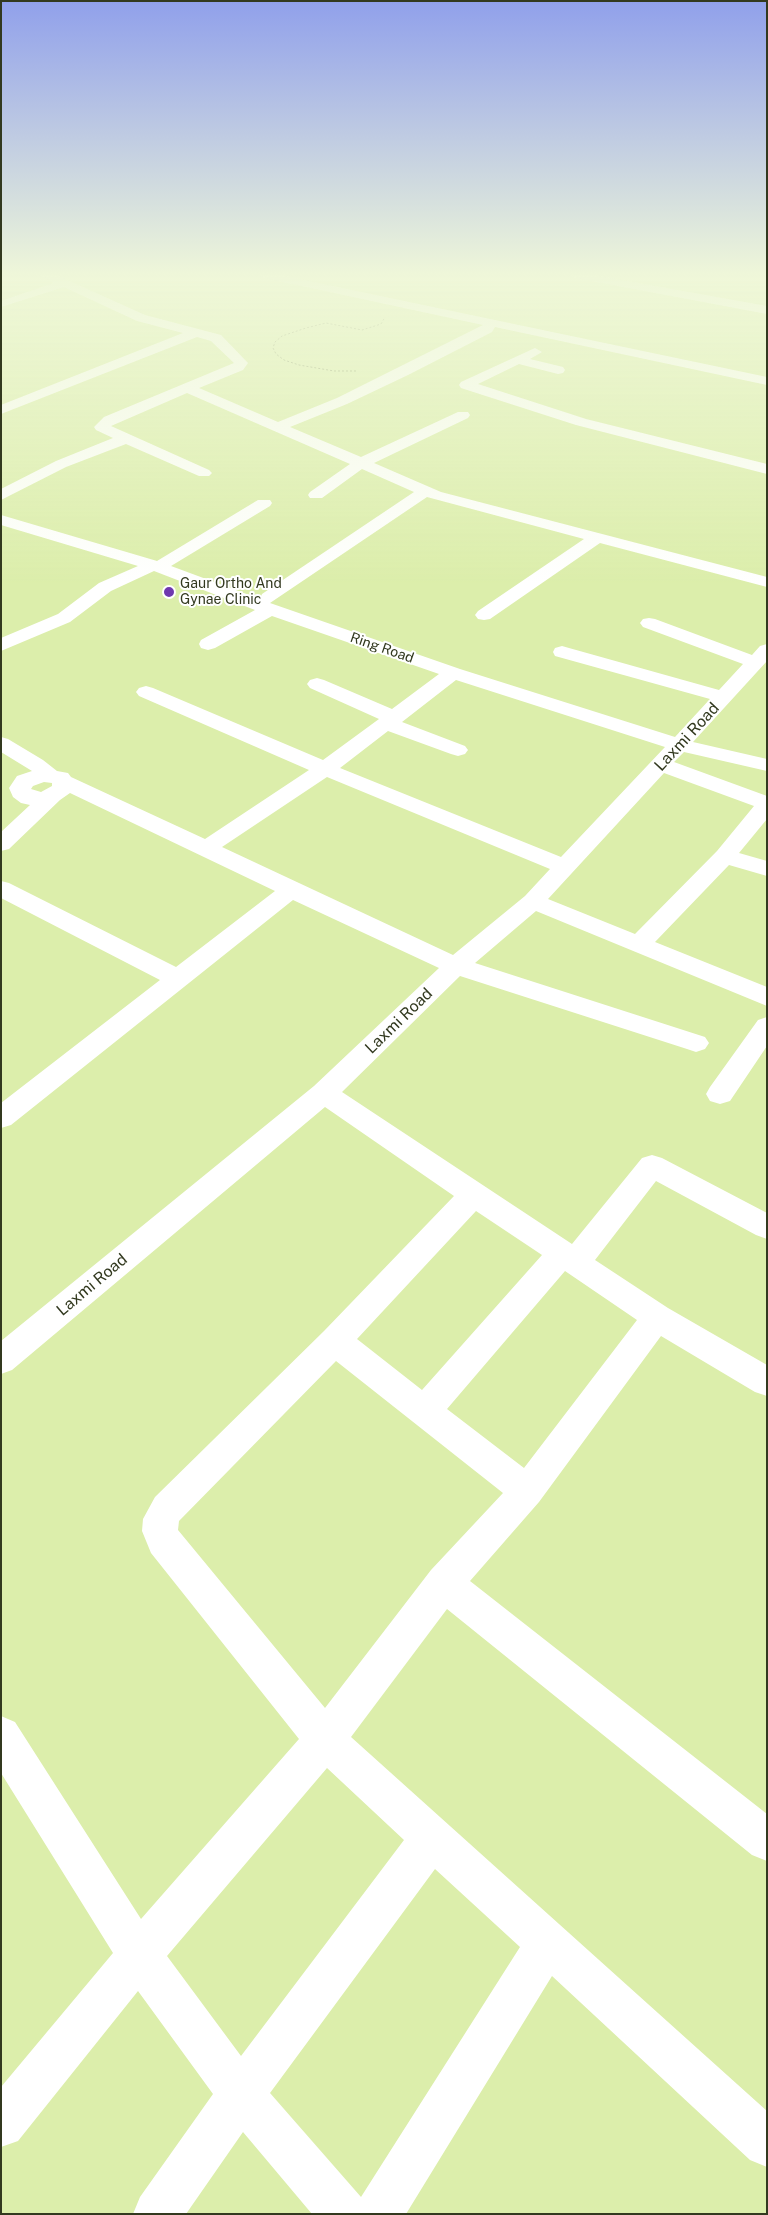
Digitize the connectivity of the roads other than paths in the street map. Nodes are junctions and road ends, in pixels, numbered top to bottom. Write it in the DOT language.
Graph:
graph roads {
  1 [pos="84,378"];
  2 [pos="211,378"];
  3 [pos="390,378"];
  4 [pos="480,378"];
  5 [pos="755,378"];
  6 [pos="767,381"];
  7 [pos="188,388"];
  8 [pos="1,393"];
  9 [pos="27,401"];
  10 [pos="1,410"];
  11 [pos="463,415"];
  12 [pos="278,427"];
  13 [pos="124,439"];
  14 [pos="361,463"];
  15 [pos="767,469"];
  16 [pos="204,473"];
  17 [pos="425,490"];
  18 [pos="1,495"];
  19 [pos="316,495"];
  20 [pos="264,503"];
  21 [pos="1,508"];
  22 [pos="1,520"];
  23 [pos="597,538"];
  24 [pos="160,563"];
  25 [pos="767,582"];
  26 [pos="269,604"];
  27 [pos="484,615"];
  28 [pos="649,623"];
  29 [pos="208,644"];
  30 [pos="1,645"];
  31 [pos="562,652"];
  32 [pos="760,661"];
  33 [pos="453,674"];
  34 [pos="317,684"];
  35 [pos="146,692"];
  36 [pos="724,697"];
  37 [pos="391,721"];
  38 [pos="682,739"];
  39 [pos="1,743"];
  40 [pos="458,750"];
  41 [pos="767,754"];
  42 [pos="661,765"];
  43 [pos="767,765"];
  44 [pos="325,769"];
  45 [pos="54,784"];
  46 [pos="11,793"];
  47 [pos="767,803"];
  48 [pos="1,844"];
  49 [pos="206,848"];
  50 [pos="724,856"];
  51 [pos="564,866"];
  52 [pos="767,869"];
  53 [pos="1,888"];
  54 [pos="290,890"];
  55 [pos="533,901"];
  56 [pos="638,945"];
  57 [pos="456,966"];
  58 [pos="179,979"];
  59 [pos="767,997"];
  60 [pos="767,1026"];
  61 [pos="696,1043"];
  62 [pos="324,1093"];
  63 [pos="720,1094"];
  64 [pos="1,1118"];
  65 [pos="474,1194"];
  66 [pos="763,1217"];
  67 [pos="569,1258"];
  68 [pos="657,1317"];
  69 [pos="335,1341"];
  70 [pos="1,1360"];
  71 [pos="767,1382"];
  72 [pos="424,1411"];
  73 [pos="526,1491"];
  74 [pos="444,1583"];
  75 [pos="1,1736"];
  76 [pos="325,1740"];
  77 [pos="432,1838"];
  78 [pos="767,1840"];
  79 [pos="548,1942"];
  80 [pos="140,1955"];
  81 [pos="241,2094"];
  82 [pos="1,2124"];
  83 [pos="767,2143"];
  84 [pos="157,2214"];
  85 [pos="344,2214"];
  86 [pos="378,2214"];
  1 -- 9 [label="street"];
  2 -- 7 [label="street"];
  3 -- 12 [label="street"];
  4 -- 15 [label="street"];
  5 -- 6 [label="street"];
  7 -- 12 [label="street"];
  7 -- 13 [label="street"];
  8 -- 9 [label="street"];
  9 -- 10 [label="street"];
  11 -- 14 [label="street"];
  12 -- 14 [label="street"];
  13 -- 16 [label="street"];
  13 -- 18 [label="street"];
  14 -- 17 [label="street"];
  14 -- 19 [label="street"];
  17 -- 23 [label="street"];
  17 -- 26 [label="street"];
  20 -- 24 [label="street"];
  21 -- 24 [label="street, Ring Road"];
  22 -- 24 [label="street, Ring Road"];
  23 -- 25 [label="street"];
  23 -- 27 [label="street"];
  24 -- 26 [label="street, Ring Road"];
  24 -- 30 [label="street"];
  26 -- 29 [label="street"];
  26 -- 33 [label="street, Ring Road"];
  26 -- 38 [label="street, Ring Road"];
  28 -- 32 [label="street"];
  31 -- 36 [label="street"];
  32 -- 36 [label="street, Laxmi Road"];
  33 -- 37 [label="street"];
  33 -- 38 [label="street, Ring Road"];
  34 -- 37 [label="street"];
  35 -- 44 [label="street"];
  36 -- 38 [label="street, Laxmi Road"];
  37 -- 40 [label="street"];
  37 -- 44 [label="street"];
  38 -- 41 [label="street, Ring Road"];
  38 -- 42 [label="street, Laxmi Road"];
  38 -- 43 [label="street, Ring Road"];
  39 -- 45 [label="street"];
  42 -- 47 [label="street"];
  42 -- 51 [label="street, Laxmi Road"];
  44 -- 49 [label="street"];
  44 -- 51 [label="street"];
  45 -- 46 [label="street"];
  45 -- 48 [label="street"];
  45 -- 49 [label="street"];
  47 -- 50 [label="street"];
  49 -- 54 [label="street"];
  50 -- 52 [label="street"];
  50 -- 56 [label="street"];
  51 -- 55 [label="street, Laxmi Road"];
  53 -- 58 [label="street"];
  54 -- 57 [label="street"];
  54 -- 58 [label="street"];
  55 -- 56 [label="street"];
  55 -- 57 [label="street, Laxmi Road"];
  56 -- 59 [label="street"];
  57 -- 61 [label="street"];
  57 -- 62 [label="street, Laxmi Road"];
  58 -- 64 [label="street"];
  60 -- 63 [label="street"];
  62 -- 65 [label="street"];
  62 -- 70 [label="street, Laxmi Road"];
  65 -- 67 [label="street"];
  65 -- 69 [label="street"];
  66 -- 67 [label="street"];
  67 -- 68 [label="street"];
  67 -- 72 [label="street"];
  68 -- 71 [label="street"];
  68 -- 73 [label="street"];
  69 -- 72 [label="street"];
  69 -- 76 [label="street"];
  72 -- 73 [label="street"];
  73 -- 74 [label="street"];
  74 -- 76 [label="street"];
  74 -- 78 [label="street"];
  75 -- 80 [label="street"];
  76 -- 77 [label="street"];
  76 -- 80 [label="street"];
  77 -- 79 [label="street"];
  77 -- 81 [label="street"];
  79 -- 83 [label="street"];
  79 -- 86 [label="street"];
  80 -- 81 [label="street"];
  80 -- 82 [label="street"];
  81 -- 84 [label="street"];
  81 -- 85 [label="street"];
}
